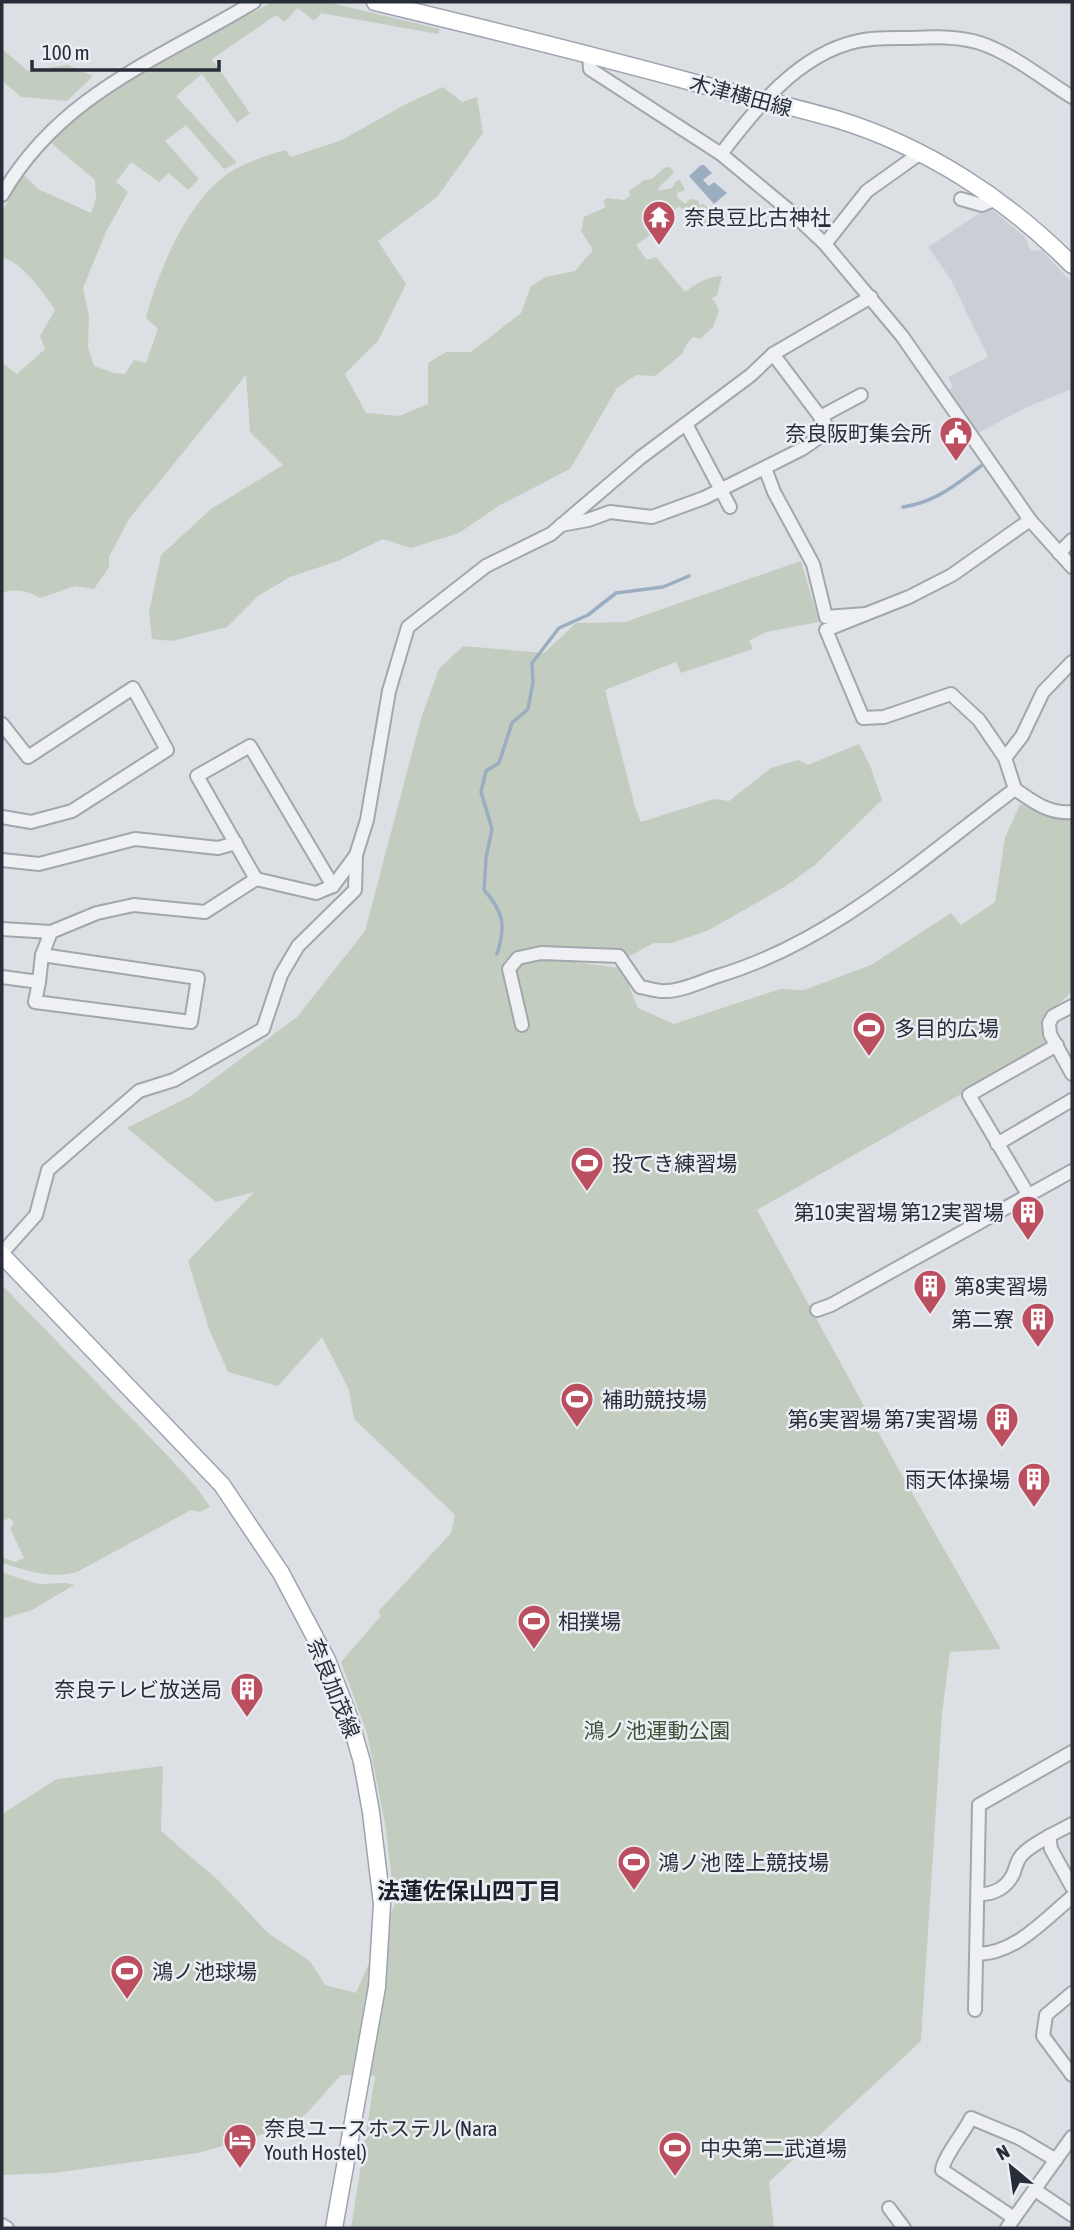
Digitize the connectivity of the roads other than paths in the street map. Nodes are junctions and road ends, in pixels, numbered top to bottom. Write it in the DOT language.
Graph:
graph roads {
  1 [pos="254,2"];
  2 [pos="375,2"];
  3 [pos="589,54"];
  4 [pos="1072,97"];
  5 [pos="762,101"];
  6 [pos="919,154"];
  7 [pos="721,155"];
  8 [pos="2,195"];
  9 [pos="961,199"];
  10 [pos="996,199"];
  11 [pos="825,244"];
  12 [pos="1072,265"];
  13 [pos="871,296"];
  14 [pos="773,354"];
  15 [pos="861,395"];
  16 [pos="820,417"];
  17 [pos="686,424"];
  18 [pos="765,468"];
  19 [pos="721,490"];
  20 [pos="730,507"];
  21 [pos="1030,520"];
  22 [pos="561,525"];
  23 [pos="1072,540"];
  24 [pos="1059,553"];
  25 [pos="1072,567"];
  26 [pos="866,614"];
  27 [pos="1072,662"];
  28 [pos="2,724"];
  29 [pos="1005,758"];
  30 [pos="1015,789"];
  31 [pos="1072,811"];
  32 [pos="2,817"];
  33 [pos="236,843"];
  34 [pos="356,855"];
  35 [pos="2,860"];
  36 [pos="256,879"];
  37 [pos="333,886"];
  38 [pos="2,929"];
  39 [pos="51,932"];
  40 [pos="42,956"];
  41 [pos="2,977"];
  42 [pos="39,982"];
  43 [pos="1072,1006"];
  44 [pos="522,1025"];
  45 [pos="1056,1045"];
  46 [pos="1069,1059"];
  47 [pos="1072,1074"];
  48 [pos="1072,1100"];
  49 [pos="997,1144"];
  50 [pos="1072,1171"];
  51 [pos="1029,1196"];
  52 [pos="2,1254"];
  53 [pos="817,1310"];
  54 [pos="1072,1752"];
  55 [pos="1072,1824"];
  56 [pos="1049,1836"];
  57 [pos="1072,1887"];
  58 [pos="978,1894"];
  59 [pos="1072,1897"];
  60 [pos="977,1954"];
  61 [pos="1072,1993"];
  62 [pos="975,2010"];
  63 [pos="1072,2075"];
  64 [pos="1072,2137"];
  65 [pos="1056,2160"];
  66 [pos="1035,2190"];
  67 [pos="889,2208"];
  68 [pos="1072,2215"];
  69 [pos="1013,2224"];
  70 [pos="2,2225"];
  71 [pos="7,2228"];
  72 [pos="334,2228"];
  73 [pos="904,2228"];
  1 -- 8 [label="street"];
  2 -- 3 [label="main road, 木津横田線"];
  3 -- 5 [label="main road, 木津横田線"];
  3 -- 7 [label="street"];
  4 -- 5 [label="street"];
  5 -- 6 [label="main road, 木津横田線"];
  5 -- 7 [label="street"];
  6 -- 10 [label="main road, 木津横田線"];
  6 -- 11 [label="street"];
  7 -- 11 [label="street"];
  9 -- 10 [label="street"];
  10 -- 12 [label="main road, 木津横田線"];
  11 -- 13 [label="street"];
  13 -- 14 [label="street"];
  13 -- 21 [label="street"];
  14 -- 16 [label="street"];
  14 -- 17 [label="street"];
  15 -- 16 [label="street"];
  16 -- 18 [label="street"];
  17 -- 19 [label="street"];
  17 -- 22 [label="street"];
  18 -- 19 [label="street"];
  18 -- 26 [label="street"];
  19 -- 20 [label="street"];
  19 -- 22 [label="street"];
  21 -- 24 [label="street"];
  21 -- 26 [label="street"];
  22 -- 34 [label="street"];
  23 -- 24 [label="street"];
  24 -- 25 [label="street"];
  26 -- 29 [label="street"];
  27 -- 29 [label="street"];
  28 -- 32 [label="street"];
  29 -- 30 [label="street"];
  30 -- 31 [label="street"];
  30 -- 44 [label="street"];
  33 -- 35 [label="street"];
  33 -- 36 [label="street"];
  33 -- 37 [label="street"];
  34 -- 37 [label="street"];
  34 -- 52 [label="street"];
  36 -- 37 [label="street"];
  36 -- 39 [label="street"];
  38 -- 39 [label="street"];
  39 -- 40 [label="street"];
  40 -- 42 [label="street"];
  40 -- 42 [label="street"];
  41 -- 42 [label="street"];
  43 -- 45 [label="street"];
  45 -- 46 [label="street"];
  45 -- 49 [label="street"];
  46 -- 47 [label="street"];
  48 -- 49 [label="street"];
  49 -- 51 [label="street"];
  50 -- 51 [label="street"];
  51 -- 53 [label="street"];
  52 -- 72 [label="main road, 奈良加茂線"];
  54 -- 58 [label="street"];
  55 -- 56 [label="street"];
  56 -- 57 [label="street"];
  56 -- 58 [label="street"];
  58 -- 60 [label="street"];
  59 -- 60 [label="street"];
  60 -- 62 [label="street"];
  61 -- 63 [label="street"];
  64 -- 65 [label="street"];
  65 -- 66 [label="street"];
  65 -- 69 [label="street"];
  66 -- 68 [label="street"];
  66 -- 69 [label="street"];
  67 -- 73 [label="street"];
  70 -- 71 [label="street"];
}
